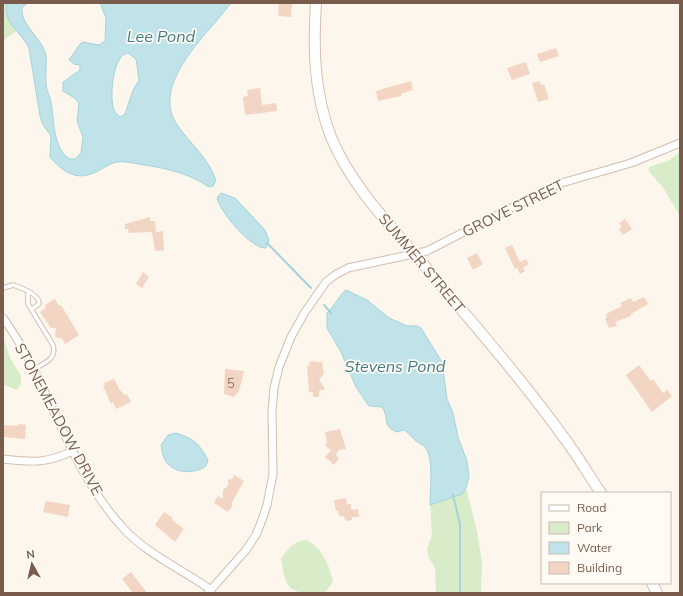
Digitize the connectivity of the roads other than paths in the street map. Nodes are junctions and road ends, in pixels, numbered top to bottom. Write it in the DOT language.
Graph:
graph roads {
  1 [pos="316,3"];
  2 [pos="680,143"];
  3 [pos="415,254"];
  4 [pos="3,288"];
  5 [pos="28,293"];
  6 [pos="32,309"];
  7 [pos="3,318"];
  8 [pos="34,369"];
  9 [pos="73,451"];
  10 [pos="3,459"];
  11 [pos="600,492"];
  12 [pos="652,584"];
  13 [pos="210,591"];
  14 [pos="657,593"];
  1 -- 3 [label="main road, SUMMER STREET"];
  2 -- 3 [label="street, GROVE STREET"];
  3 -- 11 [label="main road, SUMMER STREET"];
  3 -- 13 [label="street, GROVE STREET"];
  4 -- 5 [label="lane"];
  5 -- 6 [label="lane"];
  5 -- 6 [label="lane"];
  6 -- 8 [label="lane"];
  7 -- 8 [label="street, STONEMEADOW DRIVE"];
  8 -- 9 [label="street, STONEMEADOW DRIVE"];
  9 -- 10 [label="street"];
  9 -- 13 [label="street, STONEMEADOW DRIVE"];
  12 -- 14 [label="main road"];
}
